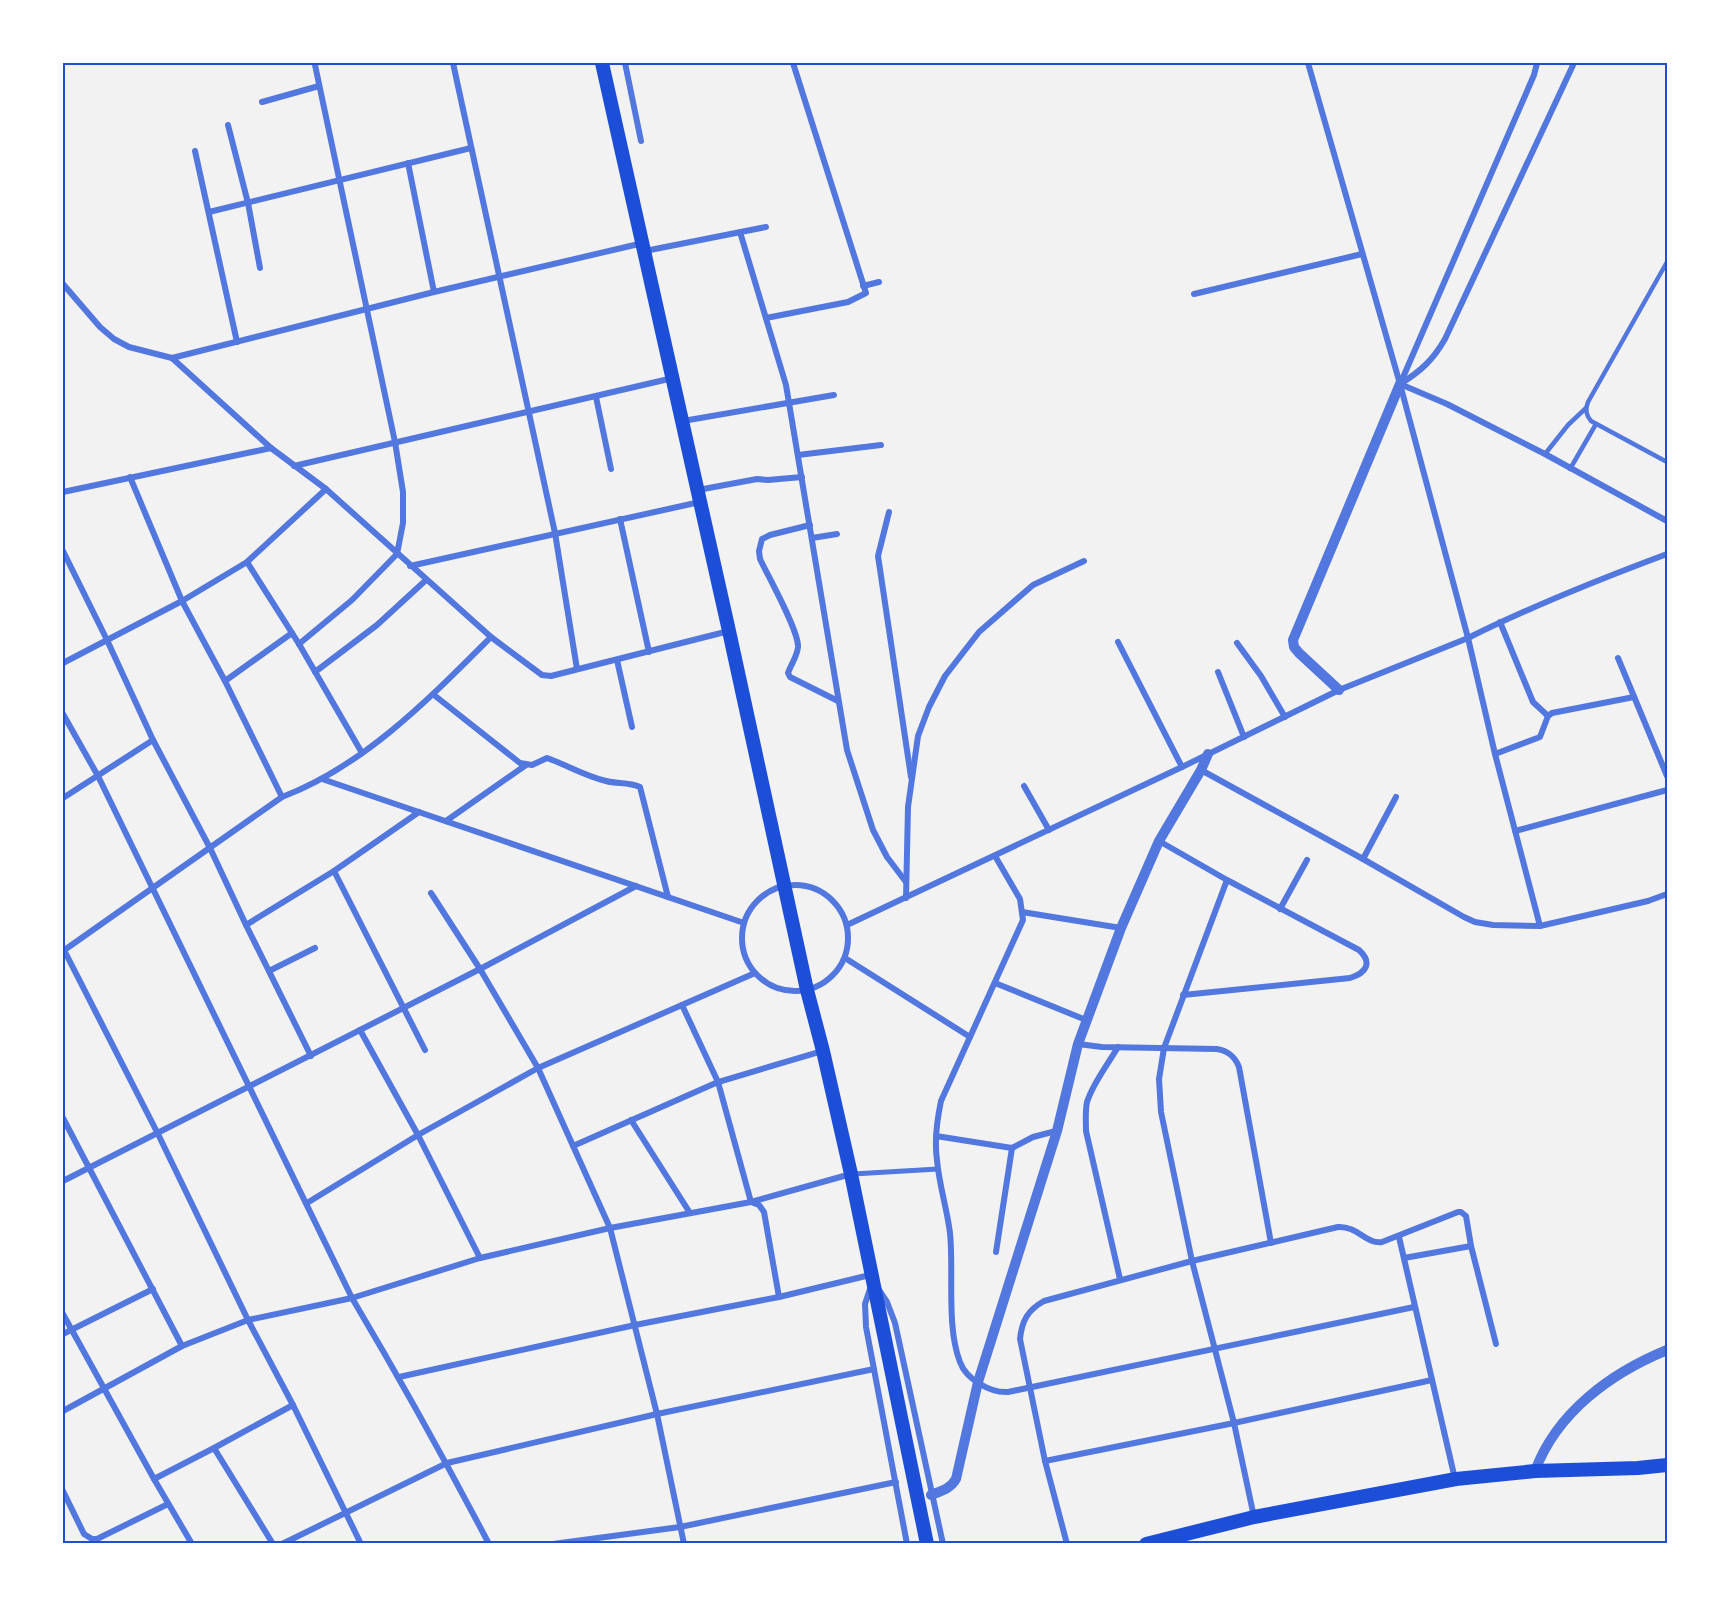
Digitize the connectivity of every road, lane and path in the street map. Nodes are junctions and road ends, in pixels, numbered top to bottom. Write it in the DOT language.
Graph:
graph roads {
  1 [pos="453,63"];
  2 [pos="602,63"];
  3 [pos="625,63"];
  4 [pos="793,63"];
  5 [pos="1308,63"];
  6 [pos="1537,63"];
  7 [pos="1575,64"];
  8 [pos="315,65"];
  9 [pos="319,86"];
  10 [pos="262,102"];
  11 [pos="228,124"];
  12 [pos="641,141"];
  13 [pos="471,148"];
  14 [pos="195,151"];
  15 [pos="408,163"];
  16 [pos="340,180"];
  17 [pos="248,203"];
  18 [pos="209,212"];
  19 [pos="766,227"];
  20 [pos="740,232"];
  21 [pos="644,247"];
  22 [pos="1362,254"];
  23 [pos="1667,262"];
  24 [pos="260,268"];
  25 [pos="500,278"];
  26 [pos="879,282"];
  27 [pos="63,284"];
  28 [pos="863,286"];
  29 [pos="434,292"];
  30 [pos="1194,294"];
  31 [pos="367,310"];
  32 [pos="766,318"];
  33 [pos="237,342"];
  34 [pos="172,358"];
  35 [pos="673,378"];
  36 [pos="1400,384"];
  37 [pos="834,395"];
  38 [pos="596,397"];
  39 [pos="789,403"];
  40 [pos="1586,408"];
  41 [pos="529,413"];
  42 [pos="682,421"];
  43 [pos="1596,424"];
  44 [pos="395,442"];
  45 [pos="881,445"];
  46 [pos="271,448"];
  47 [pos="1545,454"];
  48 [pos="798,455"];
  49 [pos="1667,462"];
  50 [pos="294,466"];
  51 [pos="611,469"];
  52 [pos="1570,469"];
  53 [pos="130,477"];
  54 [pos="802,477"];
  55 [pos="326,489"];
  56 [pos="63,492"];
  57 [pos="698,496"];
  58 [pos="889,512"];
  59 [pos="620,519"];
  60 [pos="1667,521"];
  61 [pos="810,525"];
  62 [pos="555,533"];
  63 [pos="837,534"];
  64 [pos="812,538"];
  65 [pos="63,551"];
  66 [pos="397,554"];
  67 [pos="1667,554"];
  68 [pos="1083,561"];
  69 [pos="247,562"];
  70 [pos="411,566"];
  71 [pos="426,580"];
  72 [pos="182,601"];
  73 [pos="1500,622"];
  74 [pos="729,631"];
  75 [pos="292,633"];
  76 [pos="491,637"];
  77 [pos="1468,638"];
  78 [pos="107,640"];
  79 [pos="1118,642"];
  80 [pos="1237,643"];
  81 [pos="299,644"];
  82 [pos="649,652"];
  83 [pos="1618,658"];
  84 [pos="617,660"];
  85 [pos="63,663"];
  86 [pos="577,669"];
  87 [pos="315,672"];
  88 [pos="1218,672"];
  89 [pos="225,681"];
  90 [pos="1339,690"];
  91 [pos="434,695"];
  92 [pos="1634,697"];
  93 [pos="838,701"];
  94 [pos="63,714"];
  95 [pos="1548,716"];
  96 [pos="1285,717"];
  97 [pos="632,727"];
  98 [pos="1244,737"];
  99 [pos="153,740"];
  100 [pos="362,753"];
  101 [pos="1208,754"];
  102 [pos="1495,754"];
  103 [pos="526,765"];
  104 [pos="1182,767"];
  105 [pos="1201,770"];
  106 [pos="98,776"];
  107 [pos="1667,776"];
  108 [pos="322,779"];
  109 [pos="912,783"];
  110 [pos="1024,786"];
  111 [pos="1667,790"];
  112 [pos="282,797"];
  113 [pos="1396,797"];
  114 [pos="63,798"];
  115 [pos="420,812"];
  116 [pos="446,821"];
  117 [pos="1049,830"];
  118 [pos="1515,831"];
  119 [pos="1159,841"];
  120 [pos="210,848"];
  121 [pos="995,856"];
  122 [pos="1363,859"];
  123 [pos="1307,860"];
  124 [pos="334,871"];
  125 [pos="1227,880"];
  126 [pos="906,882"];
  127 [pos="636,886"];
  128 [pos="784,886"];
  129 [pos="151,889"];
  130 [pos="431,893"];
  131 [pos="1667,894"];
  132 [pos="668,897"];
  133 [pos="906,898"];
  134 [pos="1280,909"];
  135 [pos="1022,912"];
  136 [pos="744,923"];
  137 [pos="246,925"];
  138 [pos="847,925"];
  139 [pos="1540,926"];
  140 [pos="1121,927"];
  141 [pos="315,948"];
  142 [pos="63,949"];
  143 [pos="845,958"];
  144 [pos="480,969"];
  145 [pos="269,971"];
  146 [pos="755,973"];
  147 [pos="995,982"];
  148 [pos="807,990"];
  149 [pos="1184,995"];
  150 [pos="682,1005"];
  151 [pos="403,1008"];
  152 [pos="1086,1020"];
  153 [pos="360,1030"];
  154 [pos="970,1037"];
  155 [pos="1078,1044"];
  156 [pos="1118,1047"];
  157 [pos="1164,1048"];
  158 [pos="425,1050"];
  159 [pos="823,1051"];
  160 [pos="311,1056"];
  161 [pos="538,1068"];
  162 [pos="718,1082"];
  163 [pos="249,1088"];
  164 [pos="63,1118"];
  165 [pos="632,1120"];
  166 [pos="1057,1131"];
  167 [pos="158,1134"];
  168 [pos="418,1135"];
  169 [pos="936,1136"];
  170 [pos="573,1146"];
  171 [pos="1012,1149"];
  172 [pos="90,1167"];
  173 [pos="938,1169"];
  174 [pos="851,1174"];
  175 [pos="63,1181"];
  176 [pos="751,1202"];
  177 [pos="307,1203"];
  178 [pos="690,1213"];
  179 [pos="610,1228"];
  180 [pos="1399,1237"];
  181 [pos="1271,1243"];
  182 [pos="1471,1246"];
  183 [pos="996,1252"];
  184 [pos="480,1258"];
  185 [pos="1404,1258"];
  186 [pos="1192,1261"];
  187 [pos="872,1278"];
  188 [pos="1120,1280"];
  189 [pos="153,1289"];
  190 [pos="779,1297"];
  191 [pos="352,1298"];
  192 [pos="1414,1307"];
  193 [pos="63,1314"];
  194 [pos="248,1320"];
  195 [pos="635,1324"];
  196 [pos="72,1330"];
  197 [pos="63,1334"];
  198 [pos="1496,1344"];
  199 [pos="182,1346"];
  200 [pos="1214,1348"];
  201 [pos="1667,1350"];
  202 [pos="874,1369"];
  203 [pos="399,1377"];
  204 [pos="1432,1380"];
  205 [pos="978,1382"];
  206 [pos="105,1388"];
  207 [pos="1029,1388"];
  208 [pos="293,1405"];
  209 [pos="63,1411"];
  210 [pos="657,1414"];
  211 [pos="1234,1423"];
  212 [pos="214,1448"];
  213 [pos="1045,1461"];
  214 [pos="447,1463"];
  215 [pos="1667,1465"];
  216 [pos="1535,1471"];
  217 [pos="154,1479"];
  218 [pos="1456,1479"];
  219 [pos="896,1482"];
  220 [pos="63,1491"];
  221 [pos="931,1495"];
  222 [pos="168,1504"];
  223 [pos="346,1514"];
  224 [pos="1254,1517"];
  225 [pos="680,1527"];
  226 [pos="926,1538"];
  227 [pos="192,1544"];
  228 [pos="273,1544"];
  229 [pos="282,1544"];
  230 [pos="361,1544"];
  231 [pos="489,1544"];
  232 [pos="553,1544"];
  233 [pos="684,1544"];
  234 [pos="908,1544"];
  235 [pos="943,1544"];
  236 [pos="1067,1544"];
  237 [pos="1146,1544"];
  1 -- 13 [label="street"];
  2 -- 21 [label="main road"];
  3 -- 12 [label="street"];
  4 -- 28 [label="street"];
  5 -- 22 [label="street"];
  6 -- 36 [label="street"];
  7 -- 36 [label="street"];
  8 -- 9 [label="street"];
  9 -- 10 [label="street"];
  9 -- 16 [label="street"];
  11 -- 17 [label="street"];
  13 -- 15 [label="street"];
  13 -- 25 [label="street"];
  14 -- 18 [label="street"];
  15 -- 16 [label="street"];
  15 -- 29 [label="street"];
  16 -- 17 [label="street"];
  16 -- 31 [label="street"];
  17 -- 18 [label="street"];
  17 -- 24 [label="street"];
  18 -- 33 [label="street"];
  19 -- 20 [label="street"];
  20 -- 21 [label="street"];
  20 -- 32 [label="street"];
  21 -- 25 [label="street"];
  21 -- 35 [label="main road"];
  22 -- 30 [label="street"];
  22 -- 36 [label="street"];
  23 -- 40 [label="lane"];
  25 -- 29 [label="street"];
  25 -- 41 [label="street"];
  26 -- 28 [label="street"];
  27 -- 34 [label="street"];
  28 -- 32 [label="street"];
  29 -- 31 [label="street"];
  31 -- 33 [label="street"];
  31 -- 44 [label="street"];
  32 -- 39 [label="street"];
  33 -- 34 [label="street"];
  34 -- 46 [label="street"];
  35 -- 38 [label="street"];
  35 -- 42 [label="main road"];
  36 -- 47 [label="street"];
  36 -- 77 [label="street"];
  36 -- 90 [label="street"];
  37 -- 39 [label="street"];
  38 -- 41 [label="street"];
  38 -- 51 [label="street"];
  39 -- 42 [label="street"];
  39 -- 48 [label="street"];
  40 -- 43 [label="lane"];
  40 -- 47 [label="lane"];
  41 -- 44 [label="street"];
  41 -- 62 [label="street"];
  42 -- 57 [label="main road"];
  43 -- 49 [label="lane"];
  43 -- 52 [label="lane"];
  44 -- 50 [label="street"];
  44 -- 66 [label="street"];
  45 -- 48 [label="street"];
  46 -- 50 [label="street"];
  46 -- 53 [label="street"];
  47 -- 52 [label="street"];
  48 -- 54 [label="street"];
  50 -- 55 [label="street"];
  52 -- 60 [label="street"];
  53 -- 56 [label="street"];
  53 -- 72 [label="street"];
  54 -- 57 [label="street"];
  54 -- 61 [label="street"];
  55 -- 66 [label="street"];
  55 -- 69 [label="street"];
  57 -- 59 [label="street"];
  57 -- 74 [label="main road"];
  58 -- 109 [label="street"];
  59 -- 62 [label="street"];
  59 -- 82 [label="street"];
  61 -- 64 [label="street"];
  61 -- 93 [label="street"];
  62 -- 70 [label="street"];
  62 -- 86 [label="street"];
  63 -- 64 [label="street"];
  64 -- 93 [label="street"];
  65 -- 78 [label="street"];
  66 -- 70 [label="street"];
  66 -- 81 [label="street"];
  67 -- 73 [label="street"];
  68 -- 109 [label="street"];
  69 -- 72 [label="street"];
  69 -- 75 [label="street"];
  70 -- 71 [label="street"];
  71 -- 76 [label="street"];
  71 -- 87 [label="street"];
  72 -- 78 [label="street"];
  72 -- 89 [label="street"];
  73 -- 77 [label="street"];
  73 -- 95 [label="street"];
  74 -- 82 [label="street"];
  74 -- 128 [label="main road"];
  75 -- 81 [label="street"];
  75 -- 89 [label="street"];
  76 -- 86 [label="street"];
  76 -- 91 [label="street"];
  77 -- 90 [label="street"];
  77 -- 102 [label="street"];
  78 -- 85 [label="street"];
  78 -- 99 [label="street"];
  79 -- 104 [label="street"];
  80 -- 96 [label="street"];
  81 -- 87 [label="street"];
  82 -- 84 [label="street"];
  83 -- 92 [label="street"];
  84 -- 86 [label="street"];
  84 -- 97 [label="street"];
  87 -- 100 [label="street"];
  88 -- 98 [label="street"];
  89 -- 112 [label="street"];
  90 -- 96 [label="street"];
  91 -- 100 [label="street"];
  91 -- 103 [label="street"];
  92 -- 95 [label="street"];
  92 -- 107 [label="street"];
  93 -- 126 [label="street"];
  94 -- 106 [label="street"];
  95 -- 102 [label="street"];
  96 -- 98 [label="street"];
  98 -- 101 [label="street"];
  99 -- 106 [label="street"];
  99 -- 120 [label="street"];
  100 -- 108 [label="street"];
  101 -- 104 [label="street"];
  101 -- 105 [label="street"];
  102 -- 118 [label="street"];
  103 -- 116 [label="street"];
  103 -- 132 [label="street"];
  104 -- 117 [label="street"];
  105 -- 119 [label="street"];
  105 -- 122 [label="street"];
  106 -- 114 [label="street"];
  106 -- 129 [label="street"];
  108 -- 112 [label="street"];
  108 -- 115 [label="street"];
  109 -- 126 [label="street"];
  110 -- 117 [label="street"];
  111 -- 118 [label="street"];
  112 -- 120 [label="street"];
  113 -- 122 [label="street"];
  115 -- 116 [label="street"];
  115 -- 124 [label="street"];
  116 -- 127 [label="street"];
  117 -- 121 [label="street"];
  118 -- 139 [label="street"];
  119 -- 125 [label="street"];
  119 -- 140 [label="street"];
  120 -- 129 [label="street"];
  120 -- 137 [label="street"];
  121 -- 133 [label="street"];
  121 -- 135 [label="street"];
  122 -- 139 [label="street"];
  123 -- 134 [label="street"];
  124 -- 137 [label="street"];
  124 -- 151 [label="street"];
  125 -- 134 [label="street"];
  125 -- 149 [label="street"];
  126 -- 133 [label="street"];
  127 -- 132 [label="street"];
  127 -- 144 [label="street"];
  128 -- 136 [label="street"];
  128 -- 138 [label="street"];
  128 -- 148 [label="main road"];
  129 -- 142 [label="street"];
  129 -- 163 [label="street"];
  130 -- 144 [label="street"];
  131 -- 139 [label="street"];
  132 -- 136 [label="street"];
  133 -- 138 [label="street"];
  134 -- 149 [label="street"];
  135 -- 140 [label="street"];
  135 -- 147 [label="street"];
  136 -- 146 [label="street"];
  137 -- 145 [label="street"];
  138 -- 143 [label="street"];
  140 -- 152 [label="street"];
  141 -- 145 [label="street"];
  142 -- 167 [label="street"];
  143 -- 148 [label="street"];
  143 -- 154 [label="street"];
  144 -- 151 [label="street"];
  144 -- 161 [label="street"];
  145 -- 160 [label="street"];
  146 -- 148 [label="street"];
  146 -- 150 [label="street"];
  147 -- 152 [label="street"];
  147 -- 154 [label="street"];
  148 -- 159 [label="main road"];
  149 -- 157 [label="street"];
  150 -- 161 [label="street"];
  150 -- 162 [label="street"];
  151 -- 153 [label="street"];
  151 -- 158 [label="street"];
  152 -- 155 [label="street"];
  153 -- 160 [label="street"];
  153 -- 168 [label="street"];
  154 -- 169 [label="street"];
  155 -- 156 [label="street"];
  155 -- 166 [label="street"];
  156 -- 157 [label="street"];
  156 -- 188 [label="street"];
  157 -- 181 [label="street"];
  157 -- 186 [label="street"];
  159 -- 162 [label="street"];
  159 -- 174 [label="main road"];
  160 -- 163 [label="street"];
  161 -- 168 [label="street"];
  161 -- 170 [label="street"];
  162 -- 165 [label="street"];
  162 -- 176 [label="street"];
  163 -- 167 [label="street"];
  163 -- 177 [label="street"];
  164 -- 172 [label="street"];
  165 -- 170 [label="street"];
  165 -- 178 [label="street"];
  166 -- 171 [label="street"];
  166 -- 205 [label="street"];
  167 -- 172 [label="street"];
  167 -- 194 [label="street"];
  168 -- 177 [label="street"];
  168 -- 184 [label="street"];
  169 -- 171 [label="street"];
  169 -- 173 [label="street"];
  170 -- 179 [label="street"];
  171 -- 183 [label="street"];
  172 -- 175 [label="street"];
  172 -- 189 [label="street"];
  173 -- 174 [label="street"];
  173 -- 205 [label="street"];
  174 -- 176 [label="street"];
  174 -- 187 [label="main road"];
  176 -- 178 [label="street"];
  176 -- 190 [label="street"];
  177 -- 191 [label="street"];
  178 -- 179 [label="street"];
  179 -- 184 [label="street"];
  179 -- 195 [label="street"];
  180 -- 181 [label="street"];
  180 -- 182 [label="street"];
  180 -- 185 [label="street"];
  181 -- 186 [label="street"];
  182 -- 185 [label="street"];
  182 -- 198 [label="street"];
  184 -- 191 [label="street"];
  185 -- 192 [label="street"];
  186 -- 188 [label="street"];
  186 -- 200 [label="street"];
  187 -- 190 [label="street"];
  187 -- 202 [label="street"];
  187 -- 221 [label="street"];
  187 -- 226 [label="main road"];
  188 -- 207 [label="street"];
  189 -- 196 [label="street"];
  189 -- 199 [label="street"];
  190 -- 195 [label="street"];
  191 -- 194 [label="street"];
  191 -- 203 [label="street"];
  192 -- 200 [label="street"];
  192 -- 204 [label="street"];
  193 -- 196 [label="street"];
  194 -- 199 [label="street"];
  194 -- 208 [label="street"];
  195 -- 203 [label="street"];
  195 -- 210 [label="street"];
  196 -- 197 [label="street"];
  196 -- 206 [label="street"];
  199 -- 206 [label="street"];
  200 -- 207 [label="street"];
  200 -- 211 [label="street"];
  201 -- 216 [label="street"];
  202 -- 210 [label="street"];
  202 -- 219 [label="street"];
  203 -- 214 [label="street"];
  204 -- 211 [label="street"];
  204 -- 218 [label="street"];
  205 -- 207 [label="street"];
  205 -- 221 [label="street"];
  206 -- 209 [label="street"];
  206 -- 217 [label="street"];
  207 -- 213 [label="street"];
  208 -- 212 [label="street"];
  208 -- 223 [label="street"];
  210 -- 214 [label="street"];
  210 -- 225 [label="street"];
  211 -- 213 [label="street"];
  211 -- 224 [label="street"];
  212 -- 217 [label="street"];
  212 -- 228 [label="street"];
  213 -- 236 [label="street"];
  214 -- 223 [label="street"];
  214 -- 231 [label="street"];
  215 -- 216 [label="main road"];
  216 -- 218 [label="main road"];
  217 -- 222 [label="street"];
  218 -- 224 [label="main road"];
  219 -- 225 [label="street"];
  219 -- 234 [label="street"];
  220 -- 222 [label="street"];
  221 -- 235 [label="street"];
  222 -- 227 [label="street"];
  223 -- 229 [label="street"];
  223 -- 230 [label="street"];
  224 -- 237 [label="main road"];
  225 -- 232 [label="street"];
  225 -- 233 [label="street"];
}
